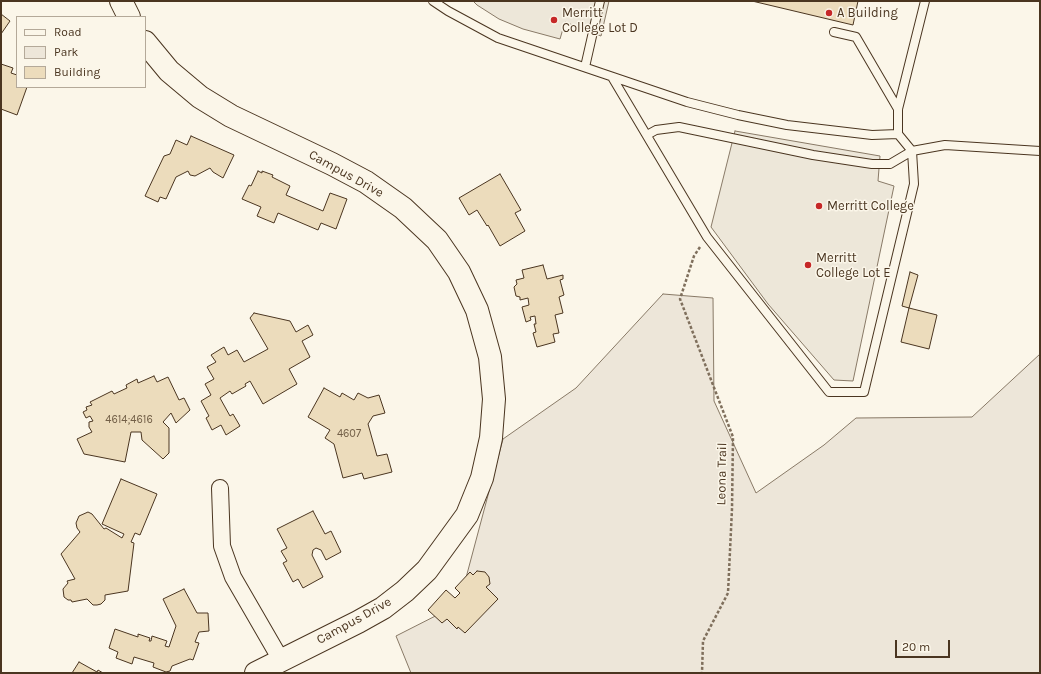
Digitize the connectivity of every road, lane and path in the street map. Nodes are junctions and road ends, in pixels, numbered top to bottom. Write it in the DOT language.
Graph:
graph roads {
  1 [pos="121,1"];
  2 [pos="433,1"];
  3 [pos="441,1"];
  4 [pos="600,1"];
  5 [pos="925,1"];
  6 [pos="448,11"];
  7 [pos="128,16"];
  8 [pos="834,32"];
  9 [pos="146,43"];
  10 [pos="585,67"];
  11 [pos="612,77"];
  12 [pos="898,109"];
  13 [pos="898,134"];
  14 [pos="647,135"];
  15 [pos="912,151"];
  16 [pos="1040,151"];
  17 [pos="708,237"];
  18 [pos="220,488"];
  19 [pos="281,660"];
  20 [pos="256,673"];
  21 [pos="702,673"];
  1 -- 7 [label="street"];
  2 -- 6 [label="lane"];
  3 -- 6 [label="lane"];
  4 -- 10 [label="lane"];
  5 -- 12 [label="lane"];
  6 -- 10 [label="lane"];
  8 -- 12 [label="lane"];
  9 -- 19 [label="street, Campus Drive"];
  10 -- 11 [label="lane"];
  11 -- 13 [label="lane"];
  11 -- 14 [label="lane"];
  12 -- 13 [label="lane"];
  13 -- 15 [label="lane"];
  14 -- 15 [label="lane"];
  14 -- 17 [label="lane"];
  15 -- 16 [label="lane"];
  15 -- 17 [label="lane"];
  17 -- 21 [label="path, Leona Trail"];
  18 -- 19 [label="street"];
  19 -- 20 [label="street, Campus Drive"];
}
